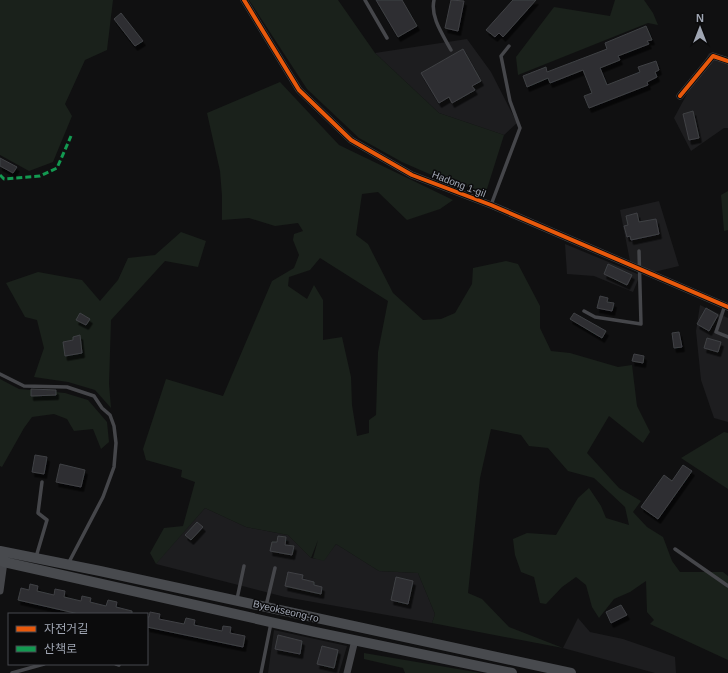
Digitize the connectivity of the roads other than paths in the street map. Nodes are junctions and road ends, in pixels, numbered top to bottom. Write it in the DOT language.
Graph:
graph roads {
  1 [pos="365,0"];
  2 [pos="434,0"];
  3 [pos="246,1"];
  4 [pos="387,38"];
  5 [pos="509,46"];
  6 [pos="451,50"];
  7 [pos="728,61"];
  8 [pos="680,96"];
  9 [pos="491,205"];
  10 [pos="639,250"];
  11 [pos="640,269"];
  12 [pos="727,306"];
  13 [pos="584,311"];
  14 [pos="728,337"];
  15 [pos="0,374"];
  16 [pos="42,482"];
  17 [pos="675,549"];
  18 [pos="0,551"];
  19 [pos="36,558"];
  20 [pos="2,561"];
  21 [pos="67,564"];
  22 [pos="244,566"];
  23 [pos="275,568"];
  24 [pos="728,586"];
  25 [pos="0,591"];
  26 [pos="237,600"];
  27 [pos="266,607"];
  28 [pos="271,622"];
  29 [pos="355,640"];
  30 [pos="40,665"];
  31 [pos="12,673"];
  32 [pos="261,673"];
  33 [pos="347,673"];
  34 [pos="512,673"];
  35 [pos="571,673"];
  1 -- 4 [label="lane"];
  2 -- 6 [label="lane"];
  3 -- 9 [label="street, Hadong 1-gil"];
  5 -- 9 [label="lane"];
  7 -- 8 [label="street"];
  9 -- 11 [label="street, Hadong 1-gil"];
  10 -- 11 [label="lane"];
  11 -- 12 [label="street, Hadong 1-gil"];
  11 -- 13 [label="lane"];
  12 -- 14 [label="lane"];
  15 -- 21 [label="lane"];
  16 -- 19 [label="lane"];
  17 -- 24 [label="lane"];
  18 -- 19 [label="main road, Byeokseong-ro"];
  19 -- 21 [label="main road, Byeokseong-ro"];
  20 -- 25 [label="street"];
  20 -- 28 [label="main road, Byeokseong-ro"];
  21 -- 26 [label="main road, Byeokseong-ro"];
  22 -- 26 [label="lane"];
  23 -- 27 [label="lane"];
  26 -- 27 [label="main road, Byeokseong-ro"];
  27 -- 35 [label="main road, Byeokseong-ro"];
  28 -- 29 [label="main road, Byeokseong-ro"];
  28 -- 32 [label="lane"];
  29 -- 33 [label="street"];
  29 -- 34 [label="main road, Byeokseong-ro"];
  30 -- 31 [label="lane"];
}
